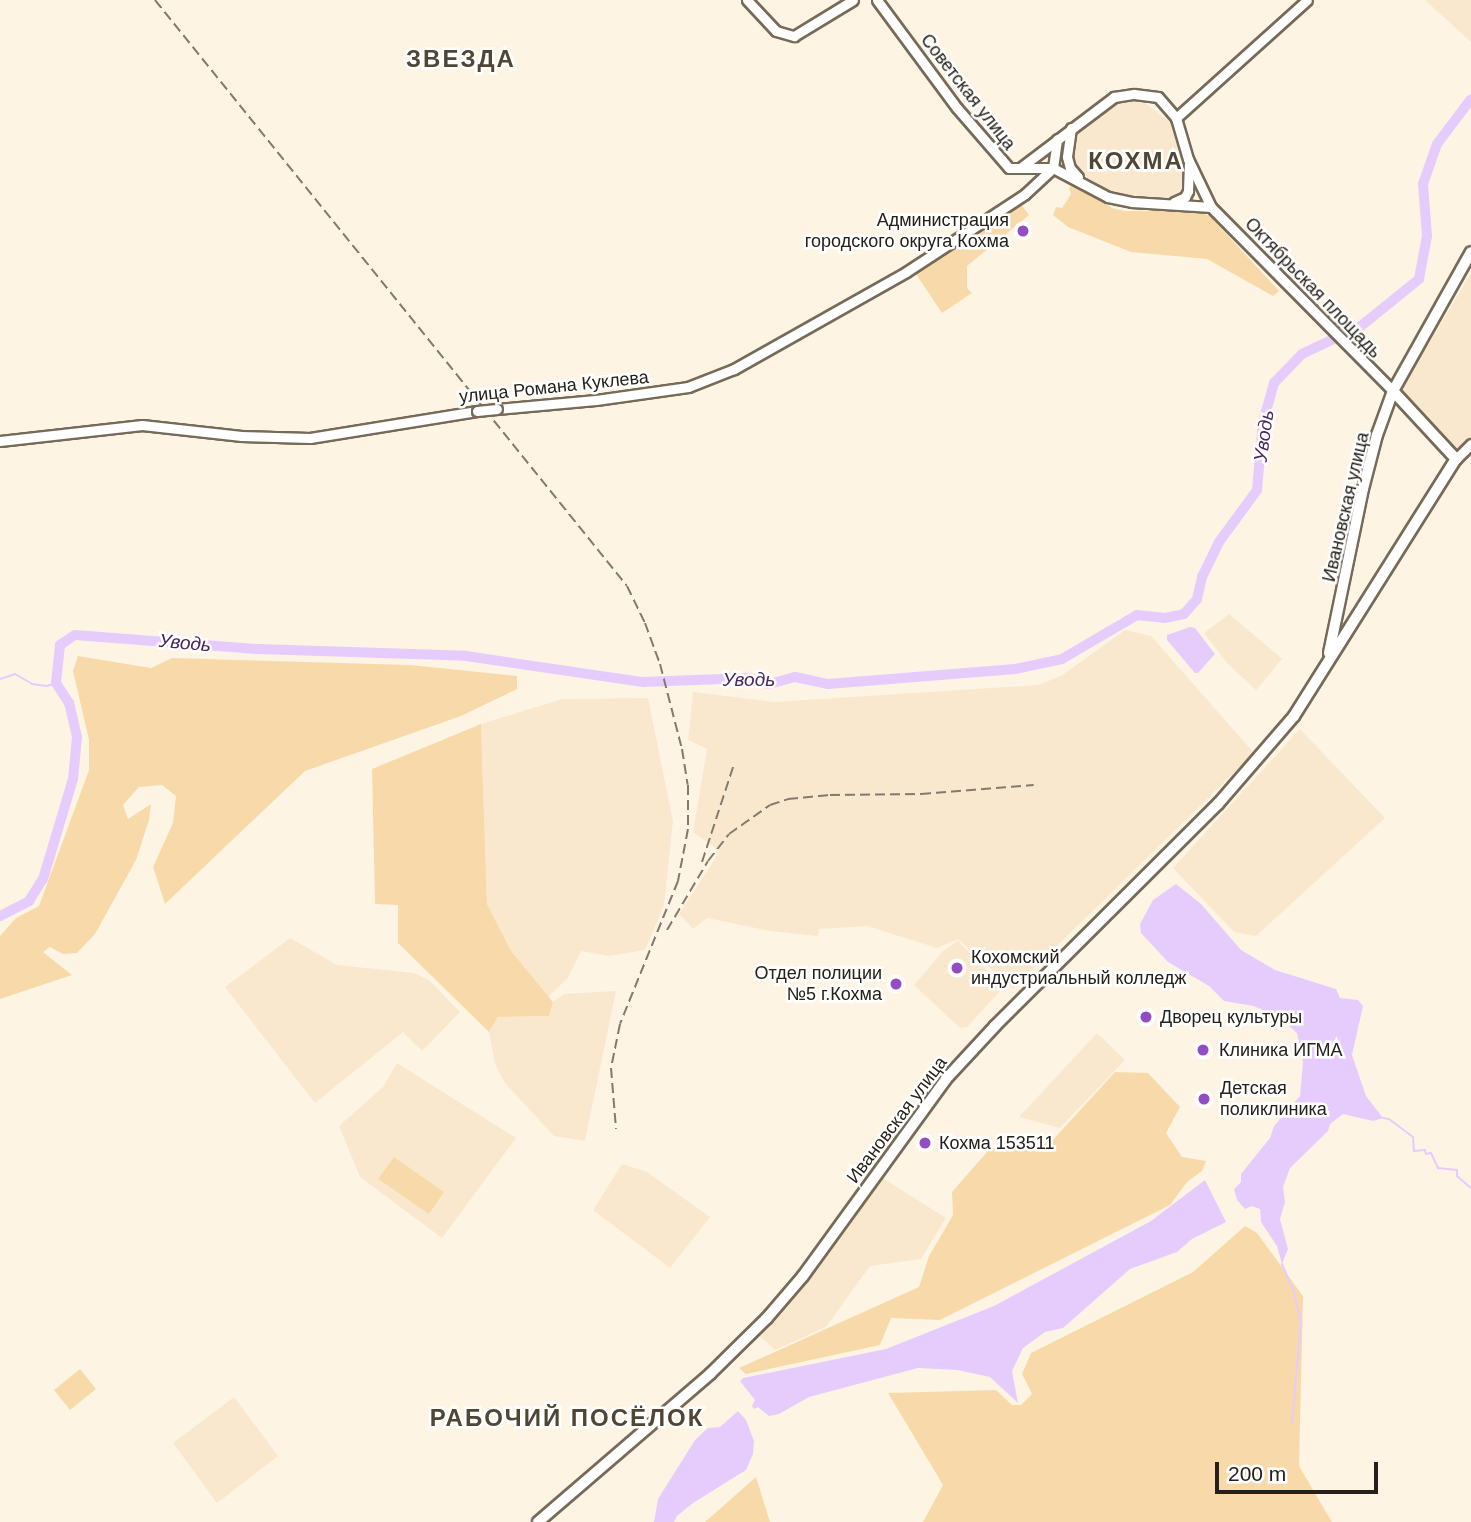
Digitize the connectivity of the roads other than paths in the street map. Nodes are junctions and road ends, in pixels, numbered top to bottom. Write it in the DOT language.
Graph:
graph roads {
  1 [pos="747,0"];
  2 [pos="853,0"];
  3 [pos="877,0"];
  4 [pos="1307,0"];
  5 [pos="1176,118"];
  6 [pos="1071,128"];
  7 [pos="1057,139"];
  8 [pos="1188,159"];
  9 [pos="1020,168"];
  10 [pos="1053,168"];
  11 [pos="1081,181"];
  12 [pos="1169,203"];
  13 [pos="1211,207"];
  14 [pos="1471,252"];
  15 [pos="1393,391"];
  16 [pos="0,441"];
  17 [pos="1471,444"];
  18 [pos="1456,459"];
  19 [pos="1340,607"];
  20 [pos="1357,617"];
  21 [pos="1326,664"];
  22 [pos="538,1522"];
  1 -- 2 [label="street"];
  3 -- 9 [label="street, Советская улица"];
  4 -- 5 [label="street"];
  5 -- 6 [label="street"];
  5 -- 8 [label="street"];
  6 -- 7 [label="street"];
  6 -- 11 [label="street"];
  7 -- 9 [label="street"];
  7 -- 10 [label="street"];
  8 -- 12 [label="street"];
  8 -- 13 [label="street, Октябрьская площадь"];
  9 -- 10 [label="street, Советская улица"];
  10 -- 11 [label="street, Советская улица"];
  10 -- 16 [label="street, улица Романа Куклева, bridge"];
  11 -- 12 [label="street, Советская улица"];
  12 -- 13 [label="street, Советская улица"];
  13 -- 15 [label="street, Октябрьская площадь"];
  14 -- 15 [label="main road, Ивановская улица"];
  15 -- 18 [label="main road"];
  15 -- 19 [label="main road, Ивановская улица"];
  17 -- 18 [label="street"];
  18 -- 20 [label="main road, Ивановская улица"];
  19 -- 20 [label="main road"];
  19 -- 21 [label="main road, Ивановская улица"];
  20 -- 21 [label="main road, Ивановская улица"];
  21 -- 22 [label="main road, Ивановская улица"];
}
